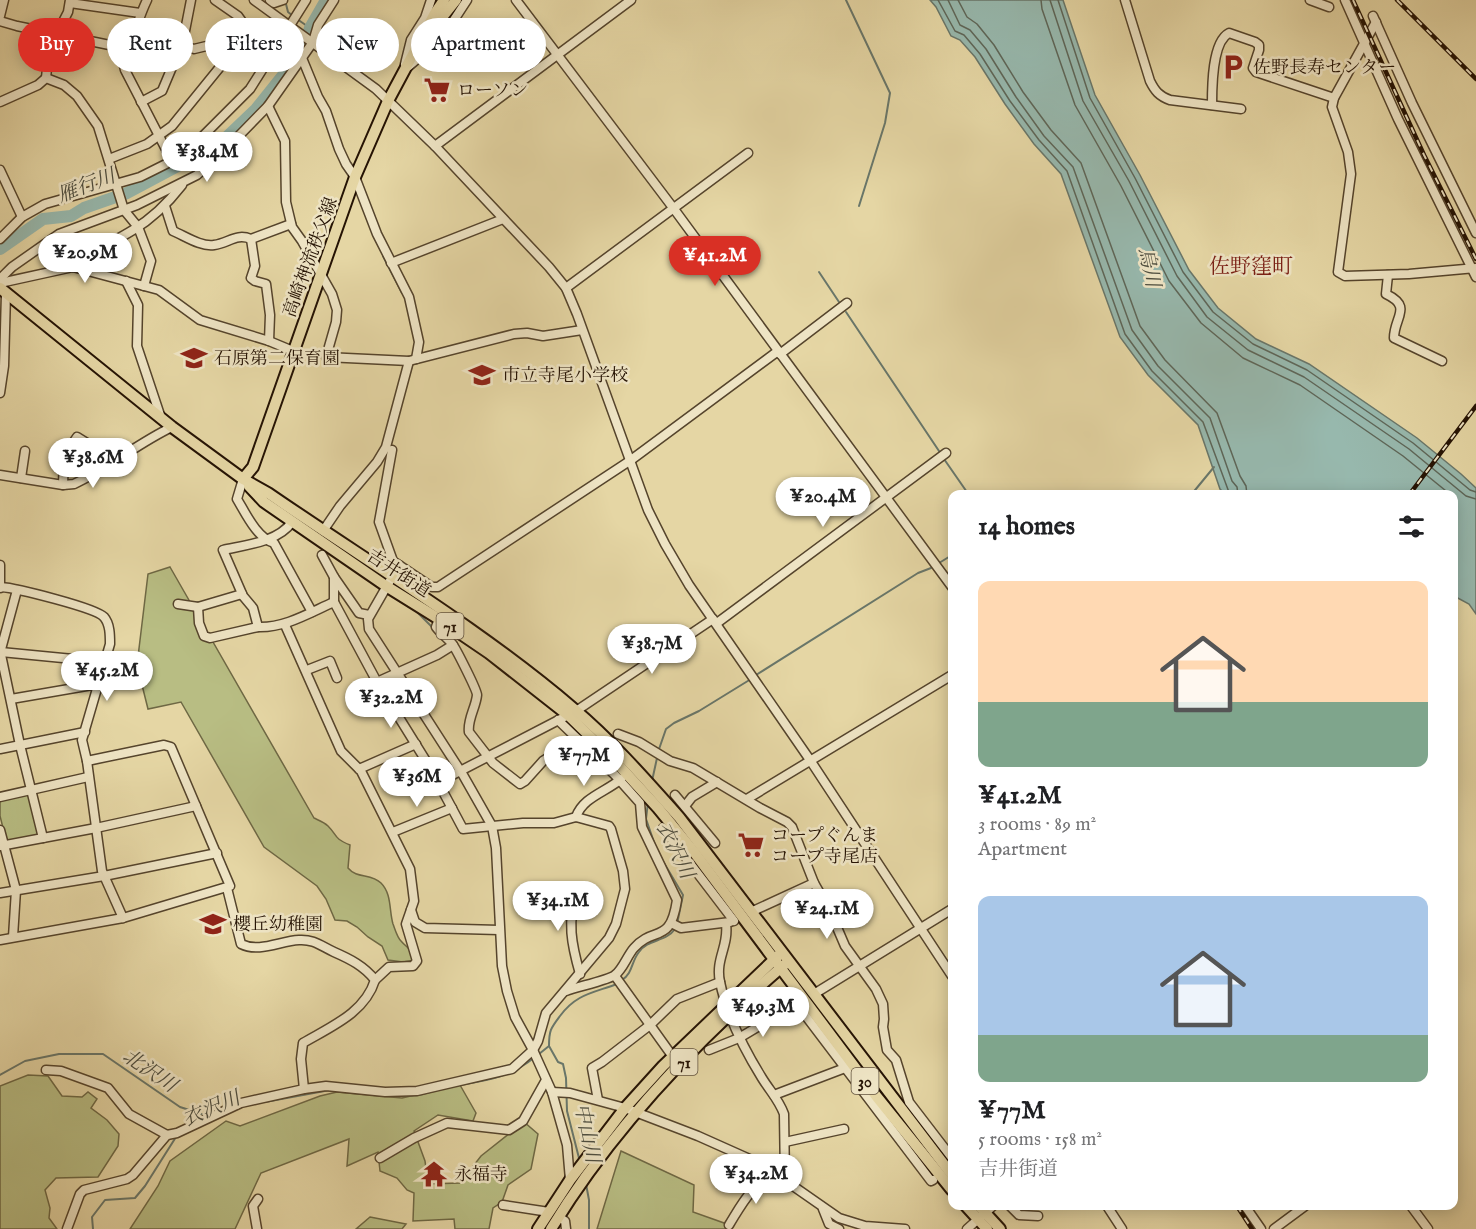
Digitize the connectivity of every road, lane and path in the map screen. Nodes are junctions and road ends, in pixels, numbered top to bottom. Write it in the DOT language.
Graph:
graph roads {
  1 [pos="4,0"];
  2 [pos="147,0"];
  3 [pos="191,0"];
  4 [pos="215,0"];
  5 [pos="254,0"];
  6 [pos="270,0"];
  7 [pos="283,0"];
  8 [pos="306,0"];
  9 [pos="334,0"];
  10 [pos="431,0"];
  11 [pos="444,0"];
  12 [pos="456,0"];
  13 [pos="467,0"];
  14 [pos="516,0"];
  15 [pos="631,0"];
  16 [pos="1125,0"];
  17 [pos="1310,0"];
  18 [pos="1345,0"];
  19 [pos="70,2"];
  20 [pos="1329,7"];
  21 [pos="140,13"];
  22 [pos="0,18"];
  23 [pos="64,18"];
  24 [pos="138,18"];
  25 [pos="187,18"];
  26 [pos="239,18"];
  27 [pos="278,18"];
  28 [pos="294,18"];
  29 [pos="433,18"];
  30 [pos="442,18"];
  31 [pos="18,26"];
  32 [pos="304,36"];
  33 [pos="313,42"];
  34 [pos="1364,44"];
  35 [pos="556,54"];
  36 [pos="304,55"];
  37 [pos="411,59"];
  38 [pos="304,63"];
  39 [pos="404,70"];
  40 [pos="47,72"];
  41 [pos="126,72"];
  42 [pos="169,72"];
  43 [pos="216,72"];
  44 [pos="261,72"];
  45 [pos="292,72"];
  46 [pos="46,78"];
  47 [pos="1334,98"];
  48 [pos="388,101"];
  49 [pos="0,102"];
  50 [pos="141,102"];
  51 [pos="1212,105"];
  52 [pos="268,106"];
  53 [pos="1241,109"];
  54 [pos="159,136"];
  55 [pos="435,146"];
  56 [pos="748,153"];
  57 [pos="109,159"];
  58 [pos="172,161"];
  59 [pos="0,170"];
  60 [pos="355,177"];
  61 [pos="184,182"];
  62 [pos="116,184"];
  63 [pos="165,206"];
  64 [pos="674,209"];
  65 [pos="124,210"];
  66 [pos="22,217"];
  67 [pos="502,219"];
  68 [pos="291,224"];
  69 [pos="138,227"];
  70 [pos="1476,233"];
  71 [pos="0,239"];
  72 [pos="251,239"];
  73 [pos="391,263"];
  74 [pos="73,267"];
  75 [pos="1475,271"];
  76 [pos="1388,275"];
  77 [pos="322,276"];
  78 [pos="0,281"];
  79 [pos="126,281"];
  80 [pos="144,286"];
  81 [pos="566,288"];
  82 [pos="3,291"];
  83 [pos="847,303"];
  84 [pos="582,330"];
  85 [pos="269,341"];
  86 [pos="293,351"];
  87 [pos="779,352"];
  88 [pos="412,360"];
  89 [pos="1442,361"];
  90 [pos="0,393"];
  91 [pos="161,419"];
  92 [pos="172,427"];
  93 [pos="392,450"];
  94 [pos="25,451"];
  95 [pos="946,453"];
  96 [pos="631,460"];
  97 [pos="109,464"];
  98 [pos="0,475"];
  99 [pos="21,478"];
  100 [pos="243,479"];
  101 [pos="63,485"];
  102 [pos="887,497"];
  103 [pos="292,522"];
  104 [pos="323,531"];
  105 [pos="268,541"];
  106 [pos="322,555"];
  107 [pos="0,565"];
  108 [pos="399,565"];
  109 [pos="334,577"];
  110 [pos="948,580"];
  111 [pos="389,581"];
  112 [pos="0,587"];
  113 [pos="17,590"];
  114 [pos="243,594"];
  115 [pos="334,602"];
  116 [pos="178,604"];
  117 [pos="198,607"];
  118 [pos="312,612"];
  119 [pos="369,615"];
  120 [pos="439,618"];
  121 [pos="715,621"];
  122 [pos="285,625"];
  123 [pos="258,627"];
  124 [pos="453,645"];
  125 [pos="0,652"];
  126 [pos="104,662"];
  127 [pos="307,670"];
  128 [pos="396,671"];
  129 [pos="948,677"];
  130 [pos="337,678"];
  131 [pos="376,682"];
  132 [pos="98,684"];
  133 [pos="11,699"];
  134 [pos="567,716"];
  135 [pos="85,732"];
  136 [pos="618,734"];
  137 [pos="578,739"];
  138 [pos="416,744"];
  139 [pos="20,745"];
  140 [pos="0,749"];
  141 [pos="487,756"];
  142 [pos="810,760"];
  143 [pos="87,761"];
  144 [pos="359,769"];
  145 [pos="460,771"];
  146 [pos="88,777"];
  147 [pos="620,779"];
  148 [pos="717,782"];
  149 [pos="437,783"];
  150 [pos="32,791"];
  151 [pos="675,795"];
  152 [pos="0,797"];
  153 [pos="747,800"];
  154 [pos="196,806"];
  155 [pos="685,806"];
  156 [pos="452,808"];
  157 [pos="576,817"];
  158 [pos="492,826"];
  159 [pos="96,828"];
  160 [pos="663,828"];
  161 [pos="0,830"];
  162 [pos="393,832"];
  163 [pos="43,838"];
  164 [pos="715,843"];
  165 [pos="2,846"];
  166 [pos="217,853"];
  167 [pos="104,876"];
  168 [pos="814,883"];
  169 [pos="227,888"];
  170 [pos="16,890"];
  171 [pos="0,893"];
  172 [pos="578,893"];
  173 [pos="411,910"];
  174 [pos="753,911"];
  175 [pos="948,912"];
  176 [pos="123,918"];
  177 [pos="734,921"];
  178 [pos="671,923"];
  179 [pos="921,929"];
  180 [pos="499,930"];
  181 [pos="13,937"];
  182 [pos="0,940"];
  183 [pos="786,957"];
  184 [pos="777,965"];
  185 [pos="860,965"];
  186 [pos="948,970"];
  187 [pos="580,974"];
  188 [pos="615,975"];
  189 [pos="375,980"];
  190 [pos="720,982"];
  191 [pos="566,991"];
  192 [pos="805,998"];
  193 [pos="729,1011"];
  194 [pos="650,1025"];
  195 [pos="739,1038"];
  196 [pos="533,1050"];
  197 [pos="709,1050"];
  198 [pos="673,1057"];
  199 [pos="845,1068"];
  200 [pos="46,1070"];
  201 [pos="546,1080"];
  202 [pos="304,1089"];
  203 [pos="561,1092"];
  204 [pos="774,1095"];
  205 [pos="598,1100"];
  206 [pos="625,1108"];
  207 [pos="637,1112"];
  208 [pos="844,1129"];
  209 [pos="167,1135"];
  210 [pos="785,1142"];
  211 [pos="948,1153"];
  212 [pos="380,1158"];
  213 [pos="948,1170"];
  214 [pos="781,1178"];
  215 [pos="575,1179"];
  216 [pos="933,1180"];
  217 [pos="948,1185"];
  218 [pos="258,1199"];
  219 [pos="503,1205"];
  220 [pos="823,1209"];
  221 [pos="1014,1210"];
  222 [pos="1110,1210"];
  223 [pos="1248,1210"];
  224 [pos="1300,1210"];
  225 [pos="1414,1210"];
  226 [pos="984,1211"];
  227 [pos="554,1214"];
  228 [pos="1038,1216"];
  229 [pos="729,1225"];
  230 [pos="68,1229"];
  231 [pos="257,1229"];
  232 [pos="538,1229"];
  233 [pos="551,1229"];
  234 [pos="566,1229"];
  235 [pos="840,1229"];
  236 [pos="904,1229"];
  237 [pos="967,1229"];
  238 [pos="987,1229"];
  239 [pos="1000,1229"];
  240 [pos="1122,1229"];
  241 [pos="1261,1229"];
  242 [pos="1274,1229"];
  243 [pos="1428,1229"];
  1 -- 22 [label="street"];
  2 -- 21 [label="street"];
  3 -- 25 [label="street"];
  4 -- 26 [label="street"];
  5 -- 27 [label="street"];
  6 -- 7 [label="street"];
  8 -- 28 [label="street"];
  9 -- 33 [label="street"];
  10 -- 39 [label="street"];
  11 -- 29 [label="main road, 高崎神流秩父線"];
  12 -- 30 [label="main road, 高崎神流秩父線"];
  13 -- 39 [label="street"];
  14 -- 35 [label="street"];
  15 -- 35 [label="street"];
  16 -- 51 [label="street"];
  17 -- 20 [label="street"];
  18 -- 34 [label="street"];
  19 -- 21 [label="street"];
  19 -- 23 [label="street"];
  21 -- 24 [label="street"];
  22 -- 31 [label="street"];
  32 -- 33 [label="street"];
  33 -- 36 [label="street"];
  33 -- 48 [label="street"];
  34 -- 47 [label="street"];
  34 -- 70 [label="street"];
  34 -- 75 [label="street"];
  35 -- 55 [label="street"];
  35 -- 64 [label="street"];
  37 -- 39 [label="main road, 高崎神流秩父線"];
  38 -- 60 [label="street"];
  39 -- 48 [label="main road, 高崎神流秩父線"];
  40 -- 46 [label="street"];
  41 -- 50 [label="street"];
  42 -- 50 [label="street"];
  43 -- 54 [label="street"];
  44 -- 58 [label="street"];
  45 -- 52 [label="street"];
  46 -- 49 [label="street"];
  46 -- 57 [label="street"];
  47 -- 51 [label="street"];
  47 -- 76 [label="street"];
  48 -- 55 [label="street"];
  48 -- 60 [label="main road, 高崎神流秩父線"];
  50 -- 54 [label="street"];
  51 -- 53 [label="street"];
  52 -- 61 [label="street"];
  52 -- 68 [label="street"];
  54 -- 57 [label="street"];
  54 -- 58 [label="street"];
  55 -- 67 [label="street"];
  56 -- 64 [label="street"];
  57 -- 62 [label="street"];
  58 -- 62 [label="street"];
  59 -- 66 [label="street"];
  60 -- 73 [label="street"];
  60 -- 77 [label="main road, 高崎神流秩父線"];
  61 -- 63 [label="street"];
  61 -- 65 [label="street"];
  62 -- 65 [label="street"];
  62 -- 66 [label="street"];
  63 -- 69 [label="street"];
  63 -- 72 [label="street"];
  64 -- 81 [label="street"];
  64 -- 87 [label="street"];
  65 -- 69 [label="street"];
  65 -- 78 [label="street"];
  66 -- 71 [label="street"];
  67 -- 73 [label="street"];
  67 -- 81 [label="street"];
  68 -- 72 [label="street"];
  68 -- 77 [label="street"];
  69 -- 74 [label="street"];
  69 -- 80 [label="street"];
  72 -- 85 [label="street"];
  73 -- 88 [label="street"];
  74 -- 78 [label="street"];
  74 -- 79 [label="street"];
  75 -- 76 [label="street"];
  76 -- 89 [label="street"];
  77 -- 86 [label="main road, 高崎神流秩父線"];
  77 -- 88 [label="street"];
  79 -- 80 [label="street"];
  79 -- 91 [label="street"];
  80 -- 85 [label="street"];
  81 -- 84 [label="street"];
  82 -- 90 [label="street"];
  82 -- 91 [label="main road, 吉井街道 / 71"];
  83 -- 87 [label="street"];
  84 -- 88 [label="street"];
  84 -- 96 [label="street"];
  85 -- 86 [label="street"];
  86 -- 100 [label="main road, 高崎神流秩父線"];
  87 -- 96 [label="street"];
  87 -- 102 [label="street"];
  88 -- 104 [label="street"];
  91 -- 92 [label="main road, 吉井街道 / 71"];
  92 -- 97 [label="street"];
  92 -- 100 [label="main road, 吉井街道 / 71"];
  93 -- 108 [label="street"];
  94 -- 99 [label="street"];
  95 -- 102 [label="street"];
  96 -- 108 [label="street"];
  96 -- 121 [label="street"];
  97 -- 101 [label="street"];
  97 -- 101 [label="street"];
  98 -- 99 [label="street"];
  99 -- 101 [label="street"];
  100 -- 103 [label="main road, 吉井街道 / 71"];
  100 -- 104 [label="main road, 吉井街道 / 71"];
  100 -- 105 [label="street"];
  102 -- 110 [label="street"];
  102 -- 121 [label="street"];
  103 -- 105 [label="street"];
  103 -- 111 [label="main road, 吉井街道 / 71"];
  104 -- 111 [label="main road, 吉井街道 / 71"];
  105 -- 114 [label="street"];
  105 -- 118 [label="street"];
  106 -- 109 [label="street"];
  107 -- 112 [label="street"];
  108 -- 111 [label="street"];
  109 -- 115 [label="street"];
  109 -- 119 [label="street"];
  111 -- 119 [label="street"];
  111 -- 120 [label="main road, 吉井街道 / 71"];
  111 -- 134 [label="main road, 吉井街道 / 71"];
  112 -- 113 [label="street"];
  113 -- 125 [label="street"];
  113 -- 126 [label="street"];
  114 -- 117 [label="street"];
  114 -- 123 [label="street"];
  115 -- 118 [label="street"];
  115 -- 131 [label="street"];
  116 -- 117 [label="street"];
  117 -- 123 [label="street"];
  118 -- 122 [label="street"];
  119 -- 128 [label="street"];
  120 -- 124 [label="street"];
  120 -- 134 [label="main road, 吉井街道 / 71"];
  121 -- 134 [label="street"];
  121 -- 142 [label="street"];
  122 -- 123 [label="street"];
  122 -- 127 [label="street"];
  124 -- 128 [label="street"];
  124 -- 141 [label="street"];
  125 -- 126 [label="street"];
  125 -- 133 [label="street"];
  126 -- 132 [label="street"];
  127 -- 130 [label="street"];
  127 -- 144 [label="street"];
  128 -- 131 [label="street"];
  128 -- 145 [label="street"];
  129 -- 142 [label="street"];
  131 -- 138 [label="street"];
  132 -- 133 [label="street"];
  132 -- 135 [label="street"];
  133 -- 139 [label="street"];
  134 -- 137 [label="street"];
  134 -- 141 [label="street"];
  134 -- 174 [label="main road, 吉井街道 / 71"];
  134 -- 177 [label="main road, 吉井街道 / 71"];
  135 -- 139 [label="street"];
  135 -- 143 [label="street"];
  136 -- 148 [label="street"];
  137 -- 141 [label="street"];
  137 -- 147 [label="street"];
  138 -- 144 [label="street"];
  138 -- 149 [label="street"];
  139 -- 140 [label="street"];
  139 -- 150 [label="street"];
  141 -- 145 [label="street"];
  142 -- 153 [label="street"];
  142 -- 179 [label="street"];
  143 -- 146 [label="street"];
  143 -- 154 [label="street"];
  144 -- 162 [label="street"];
  145 -- 149 [label="street"];
  145 -- 158 [label="street"];
  146 -- 150 [label="street"];
  146 -- 159 [label="street"];
  147 -- 157 [label="street"];
  147 -- 178 [label="street"];
  148 -- 153 [label="street"];
  148 -- 155 [label="street"];
  149 -- 156 [label="street"];
  150 -- 152 [label="street"];
  150 -- 163 [label="street"];
  151 -- 155 [label="street"];
  153 -- 168 [label="street"];
  154 -- 159 [label="street"];
  154 -- 166 [label="street"];
  155 -- 164 [label="street"];
  156 -- 158 [label="street"];
  156 -- 162 [label="street"];
  157 -- 158 [label="street"];
  157 -- 187 [label="street"];
  158 -- 180 [label="street"];
  159 -- 163 [label="street"];
  159 -- 167 [label="street"];
  160 -- 177 [label="street"];
  161 -- 165 [label="street"];
  162 -- 173 [label="street"];
  163 -- 165 [label="street"];
  165 -- 170 [label="street"];
  166 -- 167 [label="street"];
  166 -- 169 [label="street"];
  167 -- 170 [label="street"];
  167 -- 176 [label="street"];
  168 -- 174 [label="street"];
  168 -- 185 [label="street"];
  169 -- 176 [label="street"];
  169 -- 189 [label="street"];
  170 -- 171 [label="street"];
  170 -- 181 [label="street"];
  172 -- 187 [label="street"];
  173 -- 180 [label="street"];
  173 -- 189 [label="street"];
  174 -- 183 [label="main road, 71"];
  175 -- 179 [label="street"];
  176 -- 181 [label="street"];
  177 -- 178 [label="street"];
  177 -- 184 [label="main road, 71"];
  177 -- 190 [label="street"];
  178 -- 188 [label="street"];
  179 -- 185 [label="street"];
  179 -- 186 [label="street"];
  180 -- 196 [label="street"];
  181 -- 182 [label="street"];
  183 -- 184 [label="main road, 71"];
  183 -- 192 [label="main road, 30"];
  184 -- 192 [label="main road, 30"];
  184 -- 193 [label="main road, 71"];
  185 -- 192 [label="street"];
  185 -- 211 [label="street"];
  187 -- 191 [label="street"];
  188 -- 191 [label="street"];
  188 -- 194 [label="street"];
  189 -- 202 [label="street"];
  190 -- 193 [label="street"];
  190 -- 194 [label="street"];
  191 -- 196 [label="street"];
  192 -- 195 [label="street"];
  192 -- 199 [label="street"];
  192 -- 213 [label="main road, 30"];
  192 -- 217 [label="main road, 30"];
  193 -- 195 [label="street"];
  193 -- 198 [label="main road, 71"];
  193 -- 207 [label="main road, 71"];
  194 -- 198 [label="street"];
  194 -- 205 [label="street"];
  195 -- 197 [label="street"];
  195 -- 204 [label="street"];
  196 -- 201 [label="street"];
  196 -- 202 [label="street"];
  198 -- 206 [label="main road, 71"];
  199 -- 204 [label="street"];
  199 -- 216 [label="street"];
  200 -- 209 [label="street"];
  201 -- 203 [label="street"];
  201 -- 212 [label="street"];
  202 -- 209 [label="street"];
  203 -- 205 [label="street"];
  203 -- 215 [label="street"];
  204 -- 210 [label="street"];
  205 -- 206 [label="street"];
  206 -- 207 [label="street"];
  206 -- 215 [label="main road, 71"];
  207 -- 214 [label="street"];
  207 -- 215 [label="main road, 71"];
  208 -- 210 [label="street"];
  209 -- 230 [label="street"];
  210 -- 214 [label="street"];
  214 -- 220 [label="street"];
  214 -- 229 [label="street"];
  215 -- 227 [label="main road, 71"];
  218 -- 231 [label="street"];
  219 -- 227 [label="street"];
  220 -- 235 [label="street"];
  220 -- 236 [label="street"];
  221 -- 228 [label="street"];
  222 -- 240 [label="street"];
  223 -- 241 [label="street"];
  224 -- 242 [label="street"];
  225 -- 243 [label="street"];
  226 -- 237 [label="street"];
  226 -- 238 [label="main road"];
  226 -- 239 [label="main road"];
  227 -- 232 [label="main road, 71"];
  227 -- 233 [label="main road, 71"];
  227 -- 234 [label="street"];
}
